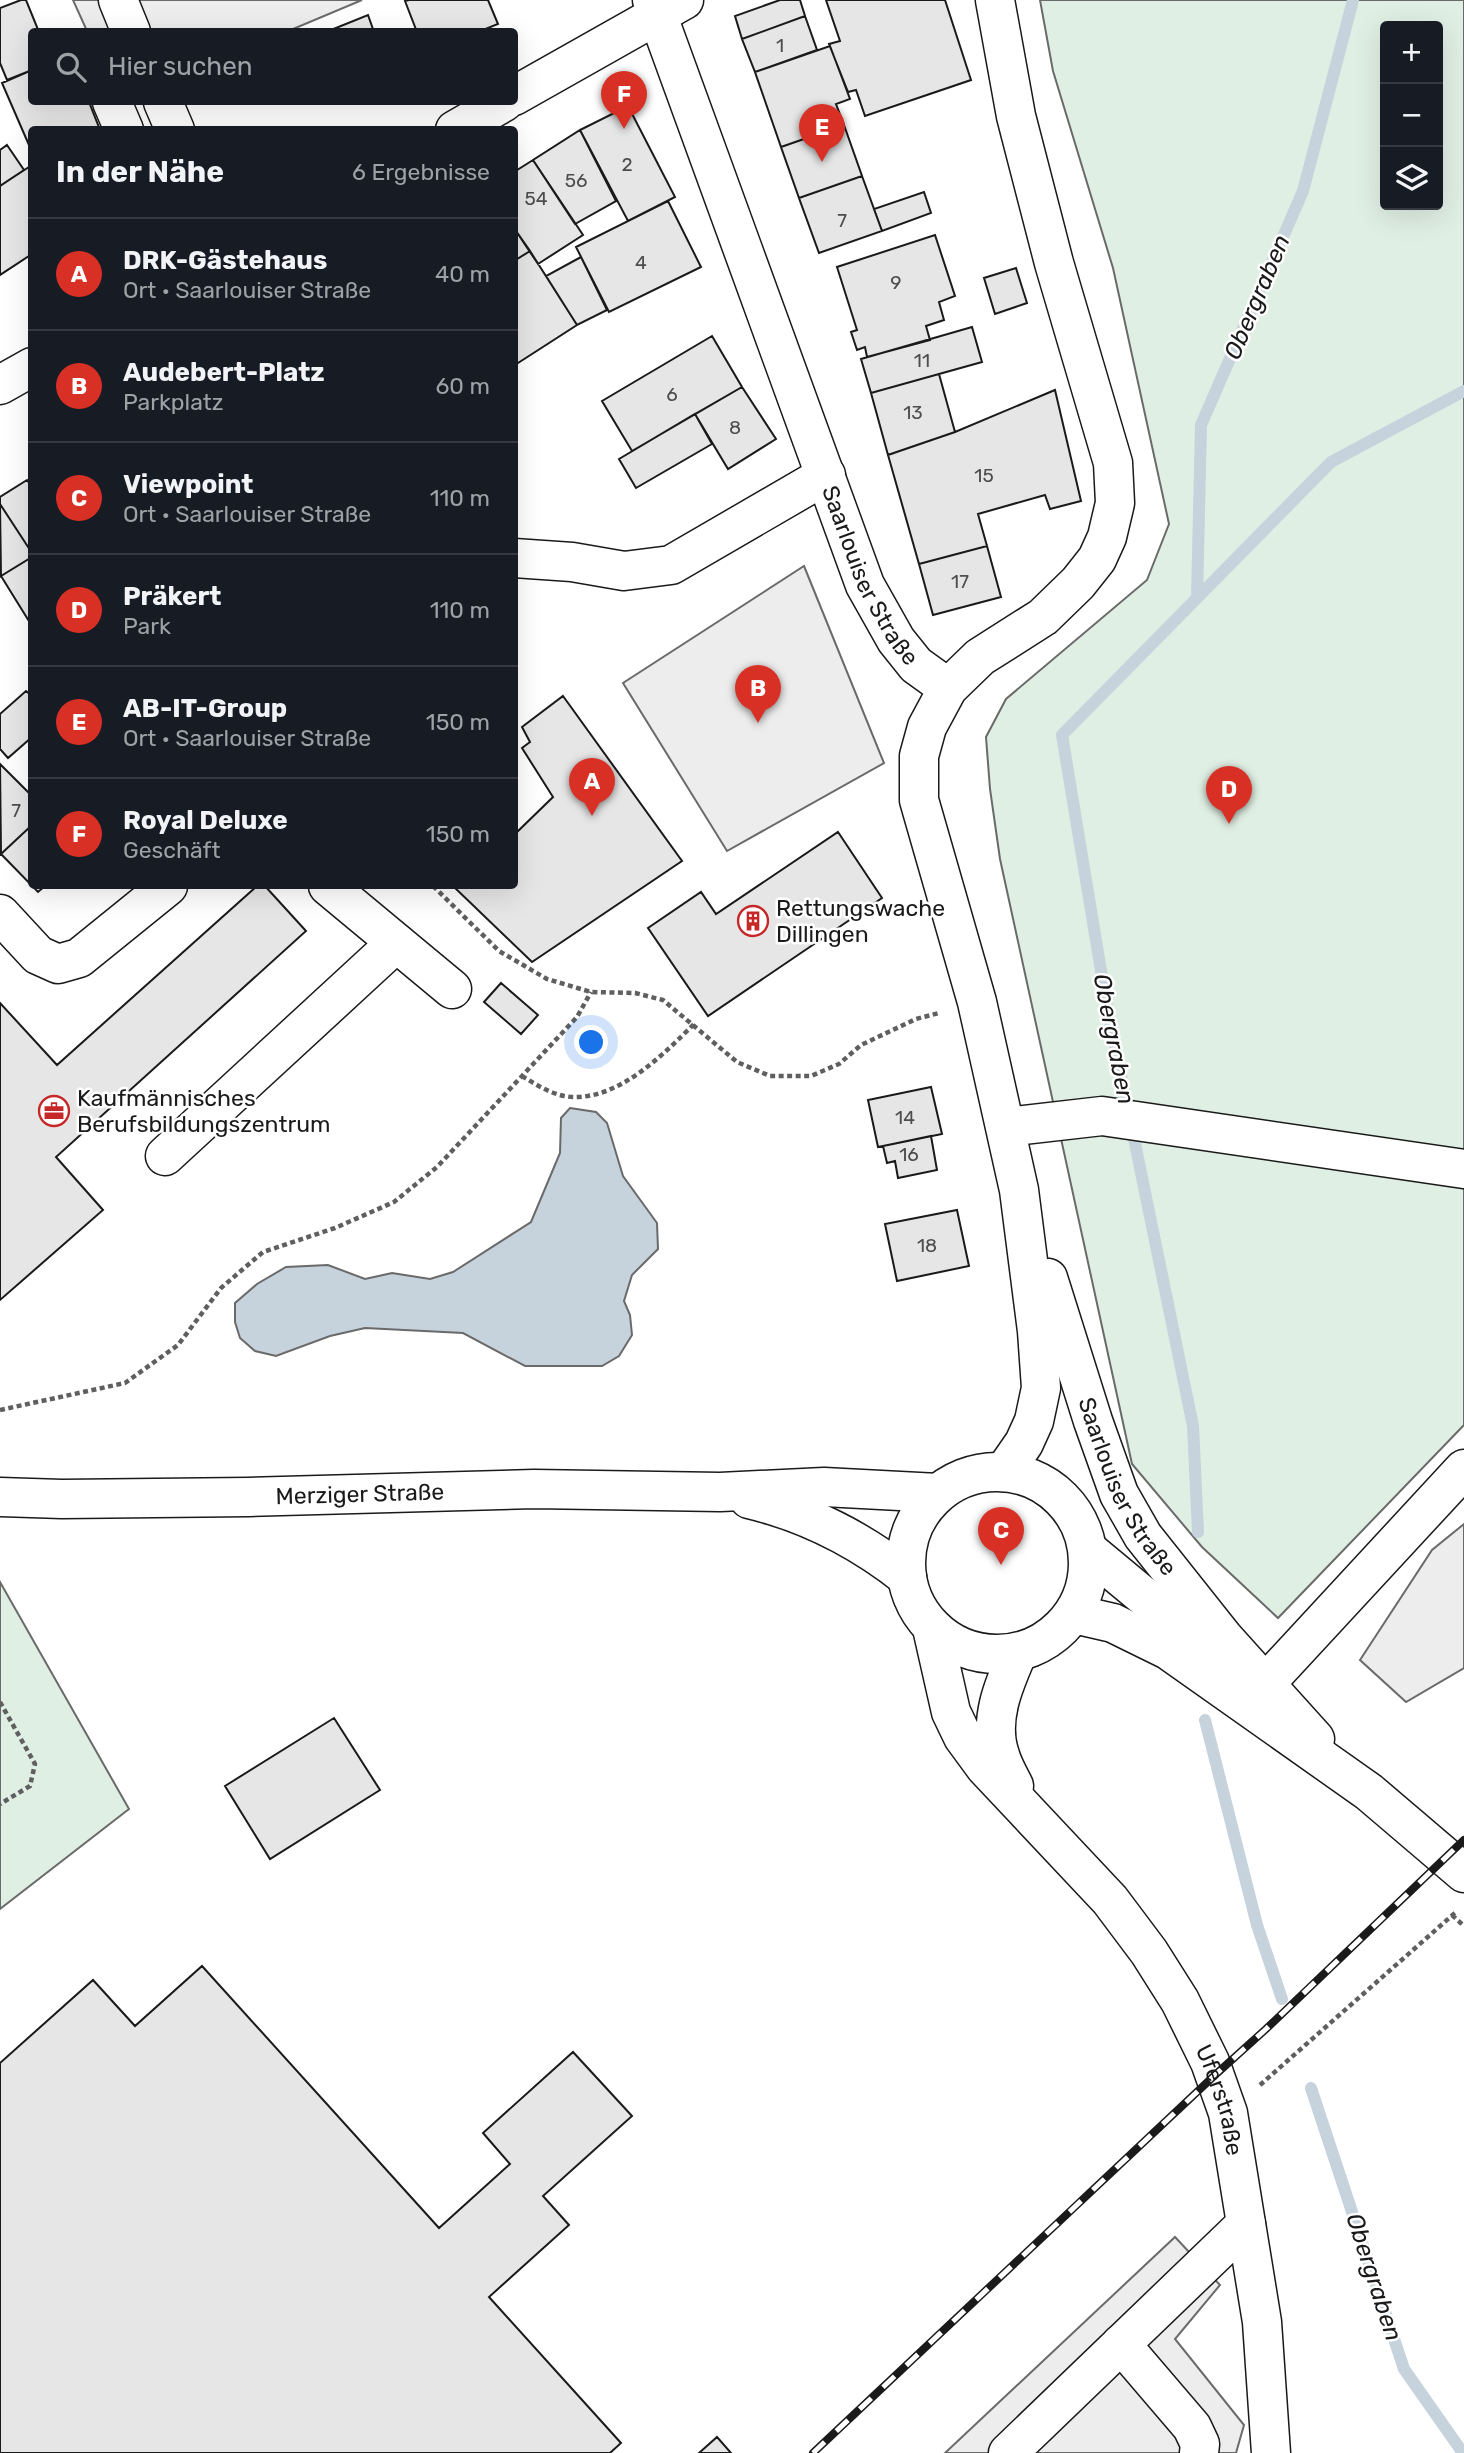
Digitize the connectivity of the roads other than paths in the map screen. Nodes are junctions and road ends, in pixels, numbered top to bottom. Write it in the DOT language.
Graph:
graph roads {
  1 [pos="118,0"];
  2 [pos="995,0"];
  3 [pos="664,5"];
  4 [pos="129,28"];
  5 [pos="518,94"];
  6 [pos="112,105"];
  7 [pos="164,105"];
  8 [pos="499,105"];
  9 [pos="122,126"];
  10 [pos="173,126"];
  11 [pos="462,126"];
  12 [pos="28,369"];
  13 [pos="0,384"];
  14 [pos="826,475"];
  15 [pos="518,558"];
  16 [pos="948,688"];
  17 [pos="164,889"];
  18 [pos="332,889"];
  19 [pos="0,914"];
  20 [pos="396,943"];
  21 [pos="452,989"];
  22 [pos="1006,1127"];
  23 [pos="165,1156"];
  24 [pos="1464,1169"];
  25 [pos="1019,1190"];
  26 [pos="1034,1422"];
  27 [pos="1464,1469"];
  28 [pos="1004,1472"];
  29 [pos="1045,1486"];
  30 [pos="720,1492"];
  31 [pos="938,1493"];
  32 [pos="0,1497"];
  33 [pos="1088,1550"];
  34 [pos="907,1577"];
  35 [pos="1074,1614"];
  36 [pos="932,1628"];
  37 [pos="1018,1652"];
  38 [pos="1265,1684"];
  39 [pos="1315,1739"];
  40 [pos="1369,1792"];
  41 [pos="1024,1807"];
  42 [pos="1461,1891"];
  43 [pos="1246,2224"];
  44 [pos="1121,2344"];
  45 [pos="1009,2453"];
  46 [pos="1199,2453"];
  47 [pos="1270,2453"];
  1 -- 4 [label="main road"];
  2 -- 16 [label="main road"];
  3 -- 5 [label="main road"];
  3 -- 14 [label="main road, Saarlouiser Straße"];
  6 -- 9 [label="main road"];
  7 -- 10 [label="main road"];
  8 -- 11 [label="main road"];
  12 -- 13 [label="main road"];
  14 -- 15 [label="main road"];
  14 -- 16 [label="main road, Saarlouiser Straße"];
  16 -- 22 [label="main road, Saarlouiser Straße"];
  17 -- 19 [label="main road"];
  18 -- 20 [label="main road"];
  20 -- 21 [label="main road"];
  20 -- 23 [label="main road"];
  22 -- 24 [label="main road"];
  22 -- 25 [label="main road, Saarlouiser Straße"];
  25 -- 26 [label="main road, Saarlouiser Straße"];
  25 -- 38 [label="main road, Saarlouiser Straße"];
  26 -- 28 [label="main road, Saarlouiser Straße"];
  26 -- 29 [label="main road, Saarlouiser Straße"];
  27 -- 38 [label="main road"];
  28 -- 29 [label="main road"];
  28 -- 31 [label="main road"];
  29 -- 33 [label="main road"];
  30 -- 31 [label="main road, Merziger Straße"];
  30 -- 32 [label="main road, Merziger Straße"];
  30 -- 34 [label="main road, Merziger Straße"];
  31 -- 34 [label="main road"];
  33 -- 35 [label="main road"];
  33 -- 39 [label="main road, Saarlouiser Straße"];
  34 -- 36 [label="main road"];
  35 -- 37 [label="main road"];
  35 -- 40 [label="main road, Saarlouiser Straße"];
  36 -- 37 [label="main road"];
  36 -- 41 [label="main road, Uferstraße"];
  37 -- 41 [label="main road, Uferstraße"];
  38 -- 39 [label="main road, Saarlouiser Straße"];
  39 -- 40 [label="main road, Saarlouiser Straße"];
  40 -- 42 [label="main road, Saarlouiser Straße"];
  41 -- 43 [label="main road, Uferstraße"];
  43 -- 44 [label="main road"];
  43 -- 47 [label="main road, Uferstraße"];
  44 -- 45 [label="main road"];
  44 -- 46 [label="main road"];
}
